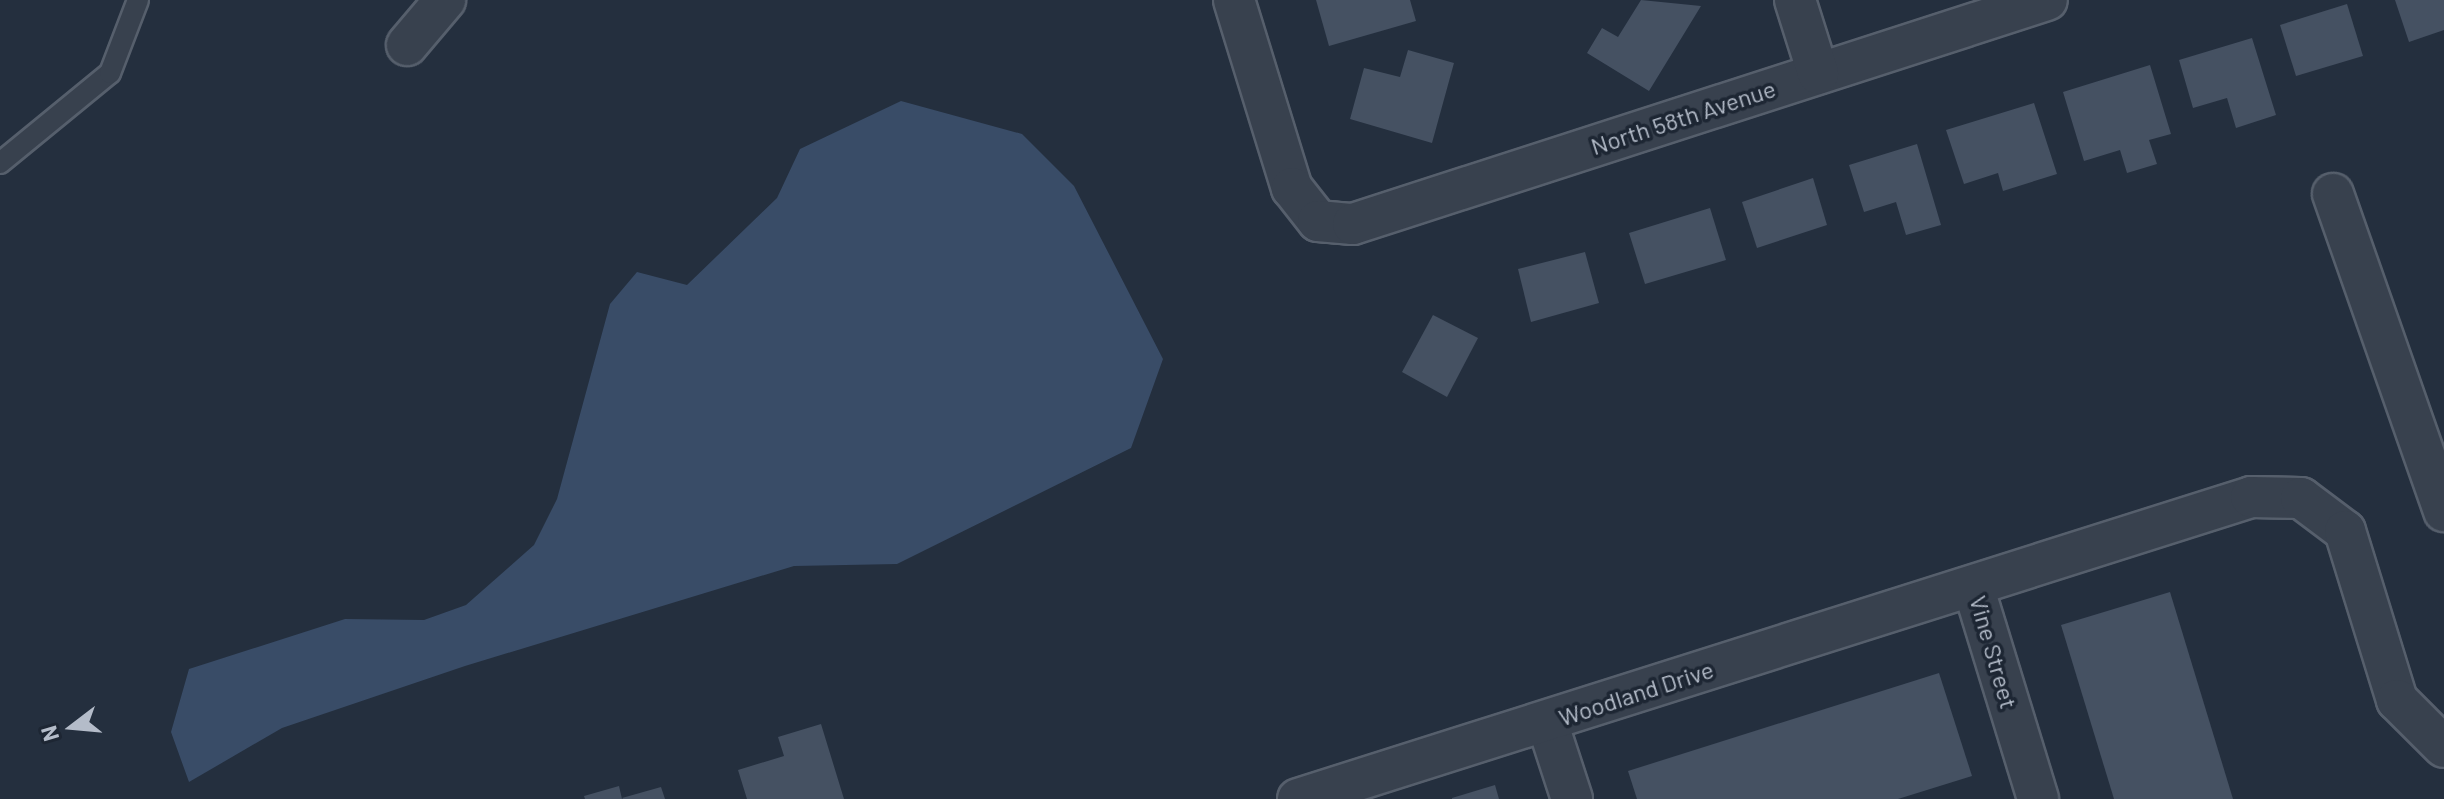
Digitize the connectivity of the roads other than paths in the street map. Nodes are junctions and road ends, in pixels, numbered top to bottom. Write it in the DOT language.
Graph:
graph roads {
  1 [pos="138,0"];
  2 [pos="445,0"];
  3 [pos="1234,0"];
  4 [pos="1795,0"];
  5 [pos="2047,0"];
  6 [pos="407,45"];
  7 [pos="1818,73"];
  8 [pos="0,163"];
  9 [pos="2333,194"];
  10 [pos="2444,511"];
  11 [pos="1973,586"];
  12 [pos="1547,722"];
  13 [pos="2444,747"];
  14 [pos="1298,799"];
  15 [pos="1572,799"];
  16 [pos="2038,799"];
  1 -- 8 [label="lane"];
  2 -- 6 [label="street"];
  3 -- 7 [label="street, North 58th Avenue"];
  4 -- 7 [label="street"];
  5 -- 7 [label="street, North 58th Avenue"];
  9 -- 10 [label="street"];
  11 -- 12 [label="street, Woodland Drive"];
  11 -- 13 [label="street, Vine Street"];
  11 -- 16 [label="street, Vine Street"];
  12 -- 14 [label="street, Woodland Drive"];
  12 -- 15 [label="street"];
}
